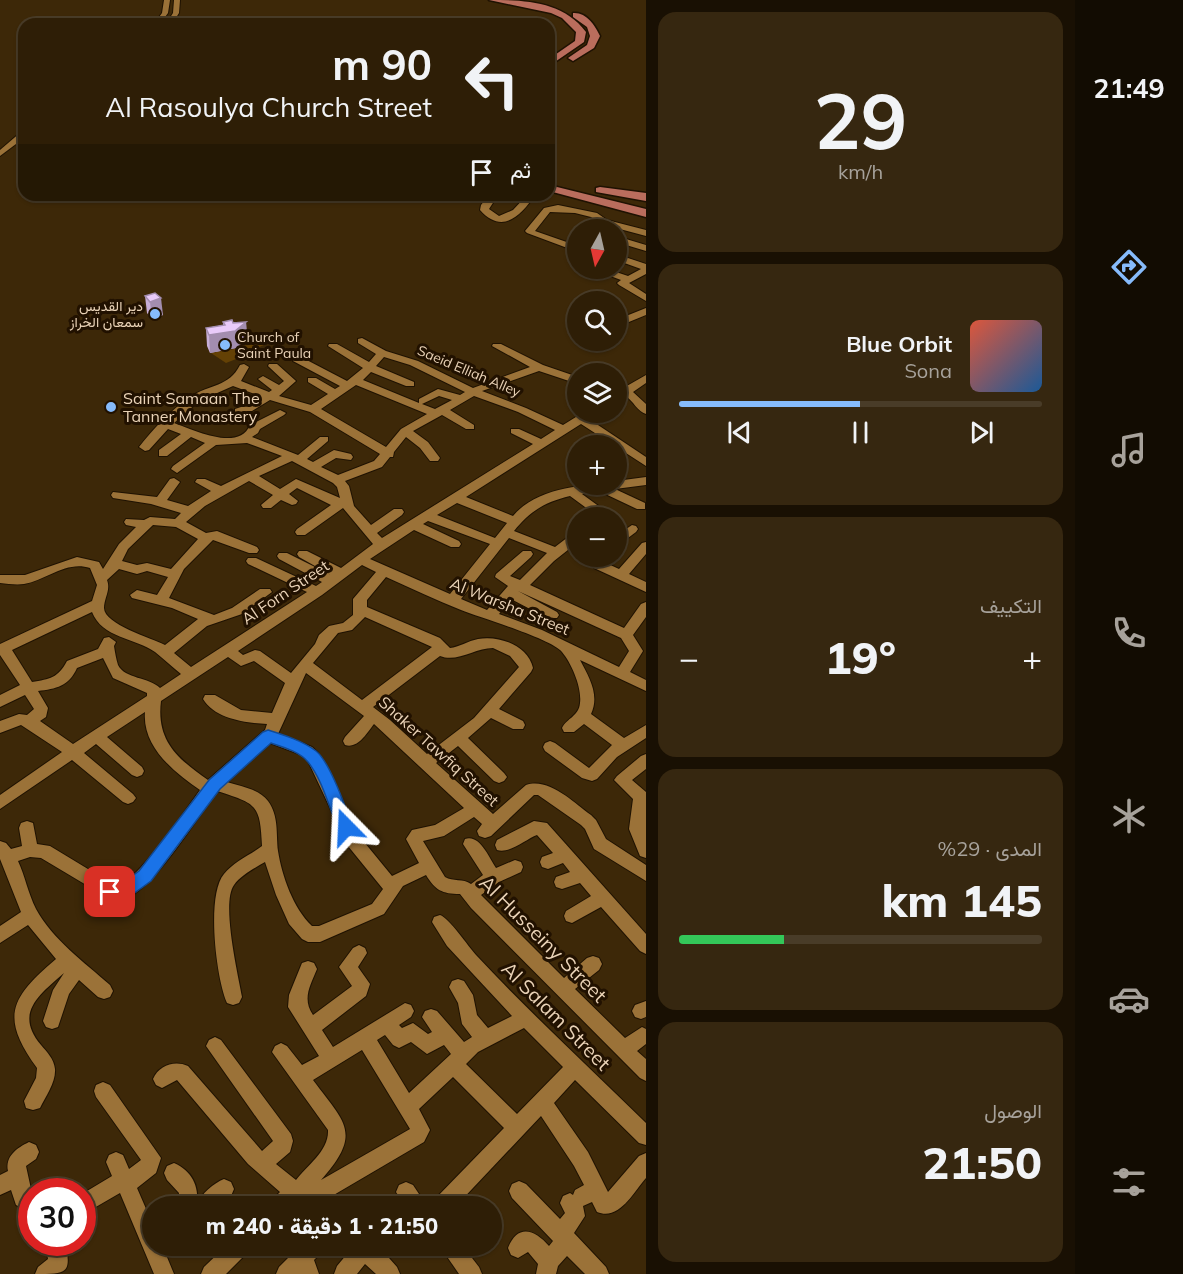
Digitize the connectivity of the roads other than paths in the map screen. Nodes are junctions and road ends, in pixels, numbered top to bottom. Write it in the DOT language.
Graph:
graph roads {
  1 [pos="167,0"];
  2 [pos="177,0"];
  3 [pos="493,0"];
  4 [pos="528,0"];
  5 [pos="161,18"];
  6 [pos="173,18"];
  7 [pos="555,59"];
  8 [pos="555,69"];
  9 [pos="18,127"];
  10 [pos="18,139"];
  11 [pos="0,143"];
  12 [pos="11,145"];
  13 [pos="0,154"];
  14 [pos="555,182"];
  15 [pos="555,189"];
  16 [pos="607,196"];
  17 [pos="646,197"];
  18 [pos="489,201"];
  19 [pos="527,201"];
  20 [pos="646,213"];
  21 [pos="593,219"];
  22 [pos="627,230"];
  23 [pos="646,233"];
  24 [pos="627,242"];
  25 [pos="567,245"];
  26 [pos="646,248"];
  27 [pos="627,263"];
  28 [pos="645,272"];
  29 [pos="628,279"];
  30 [pos="646,298"];
  31 [pos="646,311"];
  32 [pos="627,319"];
  33 [pos="362,341"];
  34 [pos="333,346"];
  35 [pos="497,346"];
  36 [pos="382,353"];
  37 [pos="297,359"];
  38 [pos="273,366"];
  39 [pos="244,367"];
  40 [pos="539,367"];
  41 [pos="371,368"];
  42 [pos="567,377"];
  43 [pos="646,378"];
  44 [pos="263,379"];
  45 [pos="312,380"];
  46 [pos="233,382"];
  47 [pos="352,383"];
  48 [pos="410,384"];
  49 [pos="627,388"];
  50 [pos="474,392"];
  51 [pos="274,394"];
  52 [pos="335,394"];
  53 [pos="627,397"];
  54 [pos="462,399"];
  55 [pos="423,401"];
  56 [pos="313,409"];
  57 [pos="239,411"];
  58 [pos="646,411"];
  59 [pos="280,413"];
  60 [pos="440,413"];
  61 [pos="576,423"];
  62 [pos="597,423"];
  63 [pos="167,424"];
  64 [pos="470,427"];
  65 [pos="564,430"];
  66 [pos="405,431"];
  67 [pos="515,431"];
  68 [pos="189,433"];
  69 [pos="246,439"];
  70 [pos="324,439"];
  71 [pos="213,442"];
  72 [pos="541,444"];
  73 [pos="145,447"];
  74 [pos="163,453"];
  75 [pos="388,454"];
  76 [pos="643,456"];
  77 [pos="347,457"];
  78 [pos="296,458"];
  79 [pos="434,458"];
  80 [pos="313,467"];
  81 [pos="177,469"];
  82 [pos="251,477"];
  83 [pos="337,480"];
  84 [pos="646,481"];
  85 [pos="174,482"];
  86 [pos="201,482"];
  87 [pos="627,485"];
  88 [pos="222,491"];
  89 [pos="567,493"];
  90 [pos="281,494"];
  91 [pos="117,495"];
  92 [pos="576,495"];
  93 [pos="617,495"];
  94 [pos="457,498"];
  95 [pos="292,501"];
  96 [pos="160,502"];
  97 [pos="342,502"];
  98 [pos="267,505"];
  99 [pos="641,506"];
  100 [pos="593,507"];
  101 [pos="190,511"];
  102 [pos="398,512"];
  103 [pos="428,516"];
  104 [pos="130,522"];
  105 [pos="515,522"];
  106 [pos="178,523"];
  107 [pos="146,524"];
  108 [pos="414,525"];
  109 [pos="632,529"];
  110 [pos="301,532"];
  111 [pos="370,532"];
  112 [pos="507,533"];
  113 [pos="627,533"];
  114 [pos="207,538"];
  115 [pos="490,540"];
  116 [pos="455,544"];
  117 [pos="567,544"];
  118 [pos="381,545"];
  119 [pos="646,546"];
  120 [pos="556,552"];
  121 [pos="303,554"];
  122 [pos="527,554"];
  123 [pos="154,556"];
  124 [pos="283,556"];
  125 [pos="361,560"];
  126 [pos="116,563"];
  127 [pos="145,567"];
  128 [pos="603,567"];
  129 [pos="384,570"];
  130 [pos="175,574"];
  131 [pos="621,575"];
  132 [pos="101,578"];
  133 [pos="336,578"];
  134 [pos="0,579"];
  135 [pos="646,586"];
  136 [pos="515,588"];
  137 [pos="265,592"];
  138 [pos="317,592"];
  139 [pos="137,595"];
  140 [pos="161,600"];
  141 [pos="452,601"];
  142 [pos="98,604"];
  143 [pos="361,610"];
  144 [pos="556,610"];
  145 [pos="644,611"];
  146 [pos="490,615"];
  147 [pos="213,620"];
  148 [pos="112,628"];
  149 [pos="537,633"];
  150 [pos="627,634"];
  151 [pos="106,646"];
  152 [pos="566,646"];
  153 [pos="441,648"];
  154 [pos="2,650"];
  155 [pos="228,651"];
  156 [pos="165,652"];
  157 [pos="304,664"];
  158 [pos="623,673"];
  159 [pos="191,675"];
  160 [pos="293,681"];
  161 [pos="646,686"];
  162 [pos="27,688"];
  163 [pos="155,698"];
  164 [pos="210,699"];
  165 [pos="0,702"];
  166 [pos="368,711"];
  167 [pos="489,711"];
  168 [pos="583,716"];
  169 [pos="277,719"];
  170 [pos="30,721"];
  171 [pos="518,725"];
  172 [pos="0,727"];
  173 [pos="569,728"];
  174 [pos="646,731"];
  175 [pos="96,736"];
  176 [pos="268,736"];
  177 [pos="460,739"];
  178 [pos="350,741"];
  179 [pos="624,744"];
  180 [pos="550,747"];
  181 [pos="73,752"];
  182 [pos="645,761"];
  183 [pos="427,762"];
  184 [pos="137,771"];
  185 [pos="499,777"];
  186 [pos="212,787"];
  187 [pos="128,798"];
  188 [pos="0,803"];
  189 [pos="475,809"];
  190 [pos="27,828"];
  191 [pos="471,844"];
  192 [pos="644,844"];
  193 [pos="503,845"];
  194 [pos="270,849"];
  195 [pos="30,850"];
  196 [pos="4,852"];
  197 [pos="566,855"];
  198 [pos="548,862"];
  199 [pos="428,866"];
  200 [pos="514,867"];
  201 [pos="584,874"];
  202 [pos="646,874"];
  203 [pos="494,877"];
  204 [pos="562,882"];
  205 [pos="392,888"];
  206 [pos="470,894"];
  207 [pos="603,897"];
  208 [pos="31,914"];
  209 [pos="572,916"];
  210 [pos="440,922"];
  211 [pos="0,935"];
  212 [pos="646,946"];
  213 [pos="359,953"];
  214 [pos="73,964"];
  215 [pos="593,964"];
  216 [pos="308,969"];
  217 [pos="458,987"];
  218 [pos="563,989"];
  219 [pos="104,991"];
  220 [pos="233,997"];
  221 [pos="405,1011"];
  222 [pos="430,1017"];
  223 [pos="526,1018"];
  224 [pos="52,1021"];
  225 [pos="387,1024"];
  226 [pos="310,1028"];
  227 [pos="445,1034"];
  228 [pos="642,1036"];
  229 [pos="365,1038"];
  230 [pos="486,1040"];
  231 [pos="215,1046"];
  232 [pos="624,1050"];
  233 [pos="282,1052"];
  234 [pos="331,1059"];
  235 [pos="458,1059"];
  236 [pos="575,1067"];
  237 [pos="646,1072"];
  238 [pos="300,1077"];
  239 [pos="162,1079"];
  240 [pos="103,1090"];
  241 [pos="33,1101"];
  242 [pos="542,1102"];
  243 [pos="408,1107"];
  244 [pos="517,1128"];
  245 [pos="646,1136"];
  246 [pos="29,1152"];
  247 [pos="263,1163"];
  248 [pos="646,1163"];
  249 [pos="17,1171"];
  250 [pos="174,1173"];
  251 [pos="123,1175"];
  252 [pos="19,1178"];
  253 [pos="0,1185"];
  254 [pos="224,1189"];
  255 [pos="519,1191"];
  256 [pos="312,1193"];
  257 [pos="96,1194"];
  258 [pos="188,1196"];
  259 [pos="217,1196"];
  260 [pos="452,1196"];
  261 [pos="583,1196"];
  262 [pos="142,1219"];
  263 [pos="563,1237"];
  264 [pos="518,1248"];
  265 [pos="58,1256"];
  266 [pos="157,1256"];
  267 [pos="230,1256"];
  268 [pos="365,1256"];
  269 [pos="376,1256"];
  270 [pos="458,1256"];
  271 [pos="309,1258"];
  272 [pos="548,1268"];
  273 [pos="344,1273"];
  274 [pos="45,1274"];
  275 [pos="164,1274"];
  276 [pos="211,1274"];
  277 [pos="286,1274"];
  278 [pos="390,1274"];
  279 [pos="472,1274"];
  280 [pos="599,1274"];
  1 -- 5 [label="street"];
  2 -- 6 [label="street"];
  3 -- 7 [label="main road"];
  4 -- 8 [label="main road"];
  9 -- 11 [label="street"];
  10 -- 12 [label="street"];
  11 -- 12 [label="street"];
  12 -- 13 [label="street"];
  14 -- 16 [label="main road"];
  15 -- 16 [label="main road"];
  16 -- 17 [label="main road"];
  16 -- 20 [label="main road"];
  18 -- 19 [label="street"];
  21 -- 25 [label="street"];
  22 -- 23 [label="street"];
  24 -- 26 [label="street"];
  27 -- 28 [label="street"];
  28 -- 29 [label="street"];
  29 -- 30 [label="street"];
  31 -- 32 [label="street"];
  33 -- 36 [label="street, Saeid Elliah Alley"];
  34 -- 41 [label="street"];
  35 -- 40 [label="street"];
  36 -- 41 [label="street"];
  36 -- 50 [label="street, Saeid Elliah Alley"];
  37 -- 47 [label="street"];
  38 -- 51 [label="street"];
  39 -- 46 [label="street"];
  40 -- 42 [label="street"];
  40 -- 50 [label="street"];
  41 -- 47 [label="street"];
  41 -- 48 [label="street"];
  43 -- 49 [label="street"];
  44 -- 51 [label="street"];
  45 -- 52 [label="street"];
  46 -- 51 [label="street"];
  46 -- 63 [label="street"];
  47 -- 52 [label="street"];
  47 -- 60 [label="street"];
  50 -- 54 [label="street"];
  50 -- 65 [label="street, Saeid Elliah Alley"];
  51 -- 56 [label="street"];
  51 -- 57 [label="street"];
  52 -- 56 [label="street"];
  53 -- 58 [label="street"];
  54 -- 55 [label="street"];
  54 -- 60 [label="street"];
  56 -- 75 [label="street"];
  59 -- 69 [label="street"];
  60 -- 64 [label="street"];
  60 -- 66 [label="street"];
  61 -- 65 [label="street, Al Forn Street"];
  62 -- 76 [label="street"];
  63 -- 68 [label="street"];
  63 -- 73 [label="street"];
  65 -- 72 [label="street, Al Forn Street"];
  66 -- 75 [label="street"];
  66 -- 79 [label="street"];
  67 -- 72 [label="street"];
  68 -- 71 [label="street"];
  68 -- 74 [label="street"];
  69 -- 71 [label="street"];
  69 -- 78 [label="street"];
  70 -- 78 [label="street"];
  71 -- 81 [label="street"];
  72 -- 94 [label="street, Al Forn Street"];
  75 -- 83 [label="street"];
  77 -- 80 [label="street"];
  78 -- 80 [label="street"];
  78 -- 82 [label="street"];
  80 -- 83 [label="street"];
  82 -- 88 [label="street"];
  82 -- 90 [label="street"];
  83 -- 97 [label="street"];
  84 -- 87 [label="street"];
  85 -- 96 [label="street"];
  86 -- 88 [label="street"];
  88 -- 101 [label="street"];
  89 -- 105 [label="street"];
  90 -- 95 [label="street"];
  90 -- 97 [label="street"];
  90 -- 98 [label="street"];
  91 -- 96 [label="street"];
  92 -- 100 [label="street"];
  93 -- 99 [label="street"];
  94 -- 103 [label="street, Al Forn Street"];
  94 -- 105 [label="street"];
  96 -- 101 [label="street"];
  97 -- 110 [label="street"];
  97 -- 111 [label="street"];
  101 -- 106 [label="street"];
  102 -- 111 [label="street"];
  103 -- 108 [label="street, Al Forn Street"];
  103 -- 115 [label="street"];
  104 -- 107 [label="street"];
  105 -- 112 [label="street"];
  106 -- 107 [label="street"];
  106 -- 114 [label="street"];
  107 -- 126 [label="street"];
  108 -- 116 [label="street"];
  108 -- 118 [label="street, Al Forn Street"];
  109 -- 113 [label="street"];
  111 -- 118 [label="street"];
  112 -- 120 [label="street"];
  112 -- 141 [label="street"];
  114 -- 130 [label="street"];
  114 -- 138 [label="street"];
  117 -- 120 [label="street"];
  118 -- 125 [label="street, Al Forn Street"];
  119 -- 131 [label="street"];
  120 -- 136 [label="street"];
  121 -- 133 [label="street"];
  122 -- 136 [label="street"];
  123 -- 127 [label="street"];
  124 -- 133 [label="street"];
  125 -- 129 [label="street, Al Warsha Street"];
  125 -- 133 [label="street, Al Forn Street"];
  126 -- 127 [label="street"];
  126 -- 132 [label="street"];
  127 -- 130 [label="street"];
  128 -- 131 [label="street"];
  129 -- 141 [label="street, Al Warsha Street"];
  129 -- 143 [label="street"];
  130 -- 140 [label="street"];
  131 -- 135 [label="street"];
  132 -- 134 [label="street"];
  132 -- 142 [label="street"];
  133 -- 138 [label="street, Al Forn Street"];
  136 -- 144 [label="street"];
  136 -- 146 [label="street"];
  137 -- 147 [label="street"];
  138 -- 155 [label="street, Al Forn Street"];
  139 -- 140 [label="street"];
  140 -- 147 [label="street"];
  141 -- 146 [label="street, Al Warsha Street"];
  142 -- 148 [label="street"];
  142 -- 154 [label="street"];
  143 -- 153 [label="street"];
  143 -- 157 [label="street"];
  144 -- 149 [label="street"];
  144 -- 150 [label="street"];
  145 -- 150 [label="street"];
  146 -- 149 [label="street, Al Warsha Street"];
  147 -- 156 [label="street"];
  148 -- 151 [label="street"];
  148 -- 156 [label="street"];
  149 -- 152 [label="street, Al Warsha Street"];
  150 -- 158 [label="street"];
  151 -- 162 [label="street"];
  151 -- 163 [label="street"];
  152 -- 158 [label="street, Al Warsha Street"];
  152 -- 168 [label="street"];
  153 -- 166 [label="street"];
  153 -- 167 [label="street"];
  154 -- 162 [label="street"];
  155 -- 159 [label="street, Al Forn Street"];
  155 -- 160 [label="street"];
  156 -- 159 [label="street"];
  157 -- 160 [label="street"];
  157 -- 166 [label="street, Shaker Tawfiq Street"];
  158 -- 161 [label="street, Al Warsha Street"];
  159 -- 163 [label="street, Al Forn Street"];
  160 -- 169 [label="street"];
  162 -- 165 [label="street"];
  162 -- 170 [label="street"];
  163 -- 175 [label="street, Al Forn Street"];
  163 -- 186 [label="street"];
  164 -- 169 [label="street"];
  166 -- 178 [label="street"];
  166 -- 183 [label="street, Shaker Tawfiq Street"];
  167 -- 171 [label="street"];
  167 -- 177 [label="street"];
  168 -- 173 [label="street"];
  168 -- 179 [label="street"];
  169 -- 176 [label="street"];
  170 -- 172 [label="street"];
  170 -- 181 [label="street"];
  174 -- 179 [label="street"];
  175 -- 181 [label="street, Al Forn Street"];
  175 -- 184 [label="street"];
  176 -- 186 [label="street"];
  176 -- 205 [label="street"];
  177 -- 183 [label="street"];
  177 -- 185 [label="street"];
  179 -- 180 [label="street"];
  179 -- 182 [label="street"];
  181 -- 187 [label="street"];
  181 -- 188 [label="street, Al Forn Street"];
  182 -- 192 [label="street"];
  183 -- 189 [label="street, Shaker Tawfiq Street"];
  186 -- 194 [label="street"];
  186 -- 195 [label="street"];
  189 -- 199 [label="street, Al Husseiny Street"];
  189 -- 202 [label="street, Shaker Tawfiq Street"];
  190 -- 195 [label="street"];
  191 -- 203 [label="street"];
  193 -- 197 [label="street"];
  194 -- 205 [label="street"];
  194 -- 220 [label="street"];
  195 -- 196 [label="street"];
  196 -- 208 [label="street"];
  197 -- 198 [label="street"];
  197 -- 201 [label="street"];
  199 -- 205 [label="street"];
  199 -- 206 [label="street, Al Husseiny Street"];
  200 -- 203 [label="street"];
  201 -- 204 [label="street"];
  201 -- 207 [label="street"];
  203 -- 206 [label="street"];
  206 -- 218 [label="street, Al Husseiny Street"];
  207 -- 209 [label="street"];
  207 -- 212 [label="street"];
  208 -- 211 [label="street"];
  208 -- 214 [label="street"];
  210 -- 223 [label="street, Al Salam Street"];
  213 -- 226 [label="street"];
  214 -- 219 [label="street"];
  214 -- 224 [label="street"];
  214 -- 241 [label="street"];
  215 -- 218 [label="street"];
  216 -- 226 [label="street"];
  217 -- 230 [label="street"];
  218 -- 232 [label="street, Al Husseiny Street"];
  221 -- 225 [label="street"];
  222 -- 227 [label="street"];
  223 -- 230 [label="street"];
  223 -- 236 [label="street, Al Salam Street"];
  225 -- 227 [label="street"];
  225 -- 229 [label="street"];
  226 -- 234 [label="street"];
  227 -- 235 [label="street"];
  228 -- 232 [label="street"];
  229 -- 234 [label="street"];
  229 -- 243 [label="street"];
  230 -- 235 [label="street"];
  231 -- 247 [label="street"];
  232 -- 237 [label="street, Al Husseiny Street"];
  233 -- 238 [label="street"];
  234 -- 238 [label="street"];
  235 -- 243 [label="street"];
  235 -- 244 [label="street"];
  236 -- 242 [label="street"];
  236 -- 245 [label="street, Al Salam Street"];
  238 -- 256 [label="street"];
  239 -- 247 [label="street"];
  240 -- 251 [label="street"];
  242 -- 244 [label="street"];
  242 -- 261 [label="street"];
  243 -- 256 [label="street"];
  244 -- 260 [label="street"];
  246 -- 249 [label="street"];
  247 -- 256 [label="street"];
  248 -- 261 [label="street"];
  249 -- 252 [label="street"];
  249 -- 253 [label="street"];
  250 -- 258 [label="street"];
  251 -- 257 [label="street"];
  251 -- 262 [label="street"];
  254 -- 259 [label="street"];
  255 -- 263 [label="street"];
  261 -- 263 [label="street"];
  263 -- 272 [label="street"];
  263 -- 280 [label="street"];
  264 -- 272 [label="street"];
  265 -- 274 [label="street"];
  266 -- 275 [label="street"];
  267 -- 276 [label="street"];
  268 -- 273 [label="street"];
  269 -- 278 [label="street"];
  270 -- 279 [label="street"];
  271 -- 277 [label="street"];
}
